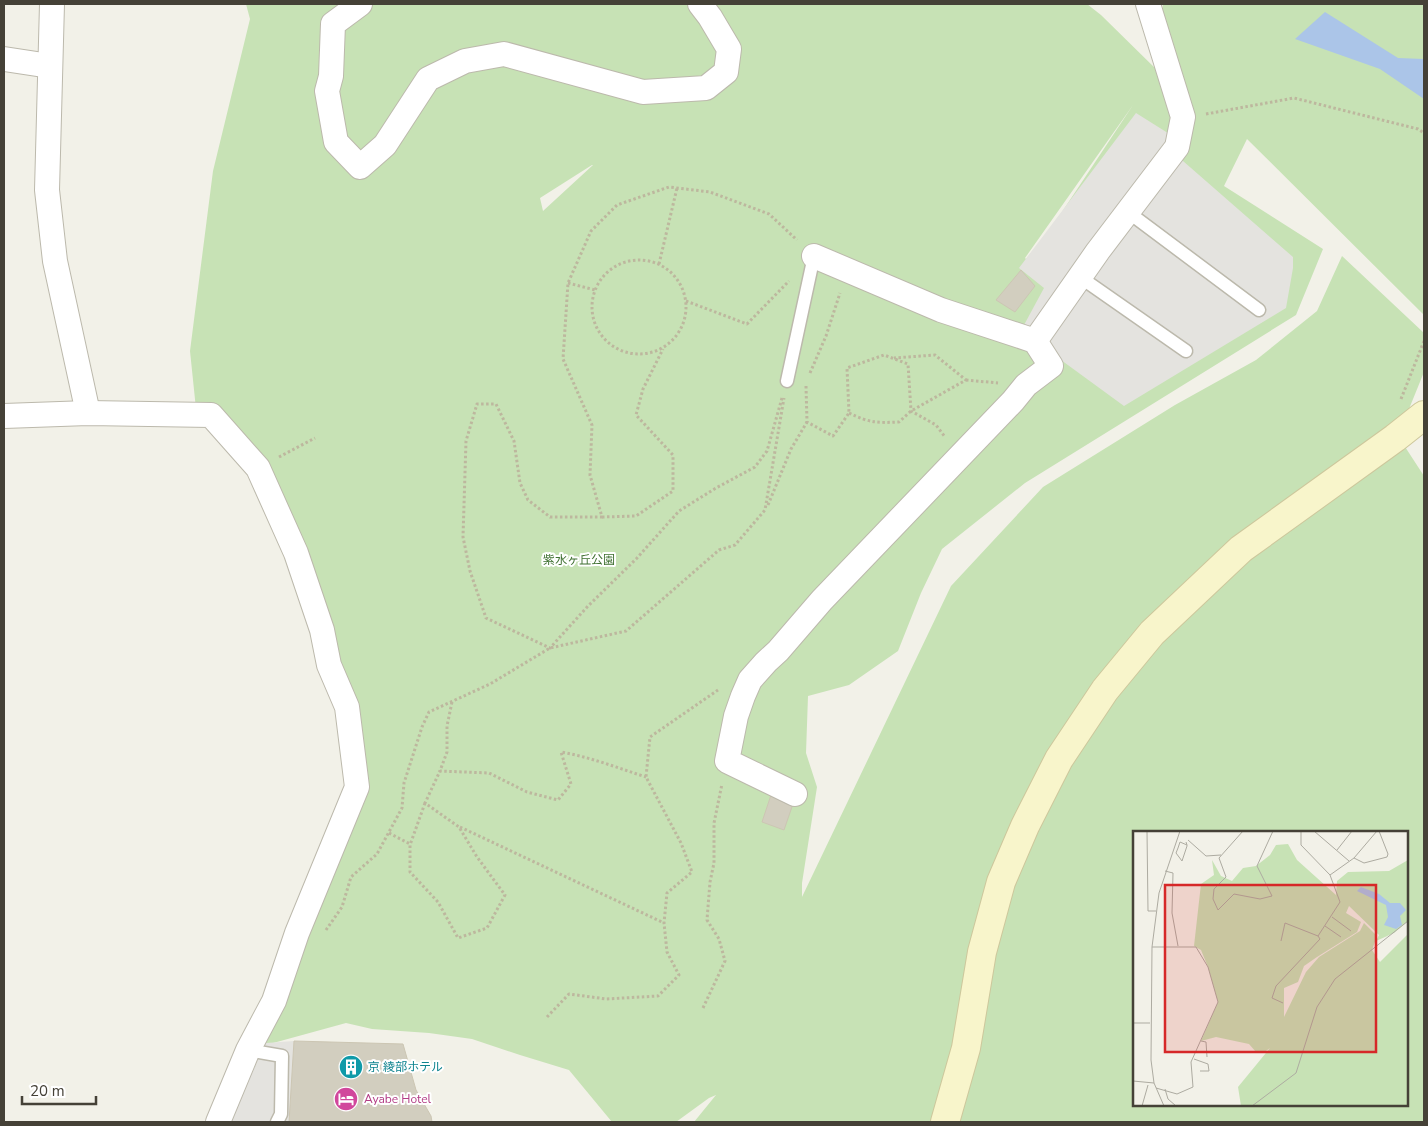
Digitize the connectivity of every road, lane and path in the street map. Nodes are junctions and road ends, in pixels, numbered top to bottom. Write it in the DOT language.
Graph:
graph roads {
  1 [pos="52,4"];
  2 [pos="360,4"];
  3 [pos="700,4"];
  4 [pos="1148,4"];
  5 [pos="4,60"];
  6 [pos="50,66"];
  7 [pos="1183,117"];
  8 [pos="1424,133"];
  9 [pos="677,188"];
  10 [pos="1128,212"];
  11 [pos="814,256"];
  12 [pos="659,264"];
  13 [pos="847,271"];
  14 [pos="1080,277"];
  15 [pos="568,282"];
  16 [pos="595,290"];
  17 [pos="686,302"];
  18 [pos="1259,310"];
  19 [pos="1035,341"];
  20 [pos="1424,341"];
  21 [pos="664,348"];
  22 [pos="1186,351"];
  23 [pos="891,358"];
  24 [pos="809,376"];
  25 [pos="787,380"];
  26 [pos="805,383"];
  27 [pos="911,411"];
  28 [pos="88,414"];
  29 [pos="849,414"];
  30 [pos="1424,415"];
  31 [pos="4,416"];
  32 [pos="807,422"];
  33 [pos="315,438"];
  34 [pos="1395,438"];
  35 [pos="960,456"];
  36 [pos="258,468"];
  37 [pos="765,510"];
  38 [pos="602,517"];
  39 [pos="550,648"];
  40 [pos="720,688"];
  41 [pos="452,702"];
  42 [pos="727,761"];
  43 [pos="440,771"];
  44 [pos="646,777"];
  45 [pos="795,794"];
  46 [pos="424,803"];
  47 [pos="459,827"];
  48 [pos="389,833"];
  49 [pos="410,845"];
  50 [pos="664,923"];
  51 [pos="297,933"];
  52 [pos="703,1008"];
  53 [pos="547,1017"];
  54 [pos="248,1050"];
  55 [pos="218,1122"];
  56 [pos="277,1122"];
  57 [pos="945,1122"];
  1 -- 6 [label="street"];
  2 -- 3 [label="street"];
  4 -- 7 [label="street"];
  5 -- 6 [label="street"];
  6 -- 28 [label="street"];
  7 -- 8 [label="path"];
  7 -- 10 [label="street"];
  9 -- 11 [label="path"];
  9 -- 12 [label="path"];
  9 -- 15 [label="path"];
  10 -- 14 [label="street"];
  10 -- 18 [label="lane"];
  11 -- 13 [label="street"];
  11 -- 17 [label="path"];
  11 -- 25 [label="lane"];
  12 -- 16 [label="path"];
  12 -- 17 [label="path"];
  13 -- 19 [label="street"];
  13 -- 24 [label="path"];
  14 -- 19 [label="street"];
  14 -- 22 [label="lane"];
  15 -- 16 [label="path"];
  15 -- 38 [label="path"];
  16 -- 21 [label="path"];
  17 -- 21 [label="path"];
  19 -- 35 [label="street"];
  20 -- 34 [label="path"];
  21 -- 38 [label="path"];
  23 -- 27 [label="path"];
  23 -- 27 [label="path"];
  23 -- 29 [label="path"];
  25 -- 37 [label="path"];
  25 -- 39 [label="path"];
  26 -- 32 [label="path"];
  27 -- 29 [label="path"];
  27 -- 35 [label="path"];
  28 -- 31 [label="street"];
  28 -- 36 [label="street"];
  29 -- 32 [label="path"];
  30 -- 34 [label="street"];
  32 -- 37 [label="path"];
  33 -- 36 [label="path"];
  34 -- 57 [label="street"];
  35 -- 42 [label="street"];
  36 -- 51 [label="street"];
  37 -- 39 [label="path"];
  38 -- 39 [label="path"];
  39 -- 41 [label="path"];
  40 -- 44 [label="path"];
  41 -- 43 [label="path"];
  41 -- 48 [label="path"];
  42 -- 45 [label="street"];
  42 -- 52 [label="path"];
  43 -- 44 [label="path"];
  43 -- 46 [label="path"];
  44 -- 50 [label="path"];
  46 -- 47 [label="path"];
  46 -- 49 [label="path"];
  47 -- 49 [label="path"];
  47 -- 50 [label="path"];
  48 -- 49 [label="path"];
  48 -- 51 [label="path"];
  50 -- 53 [label="path"];
  51 -- 54 [label="street"];
  54 -- 55 [label="street"];
  54 -- 56 [label="lane"];
}
